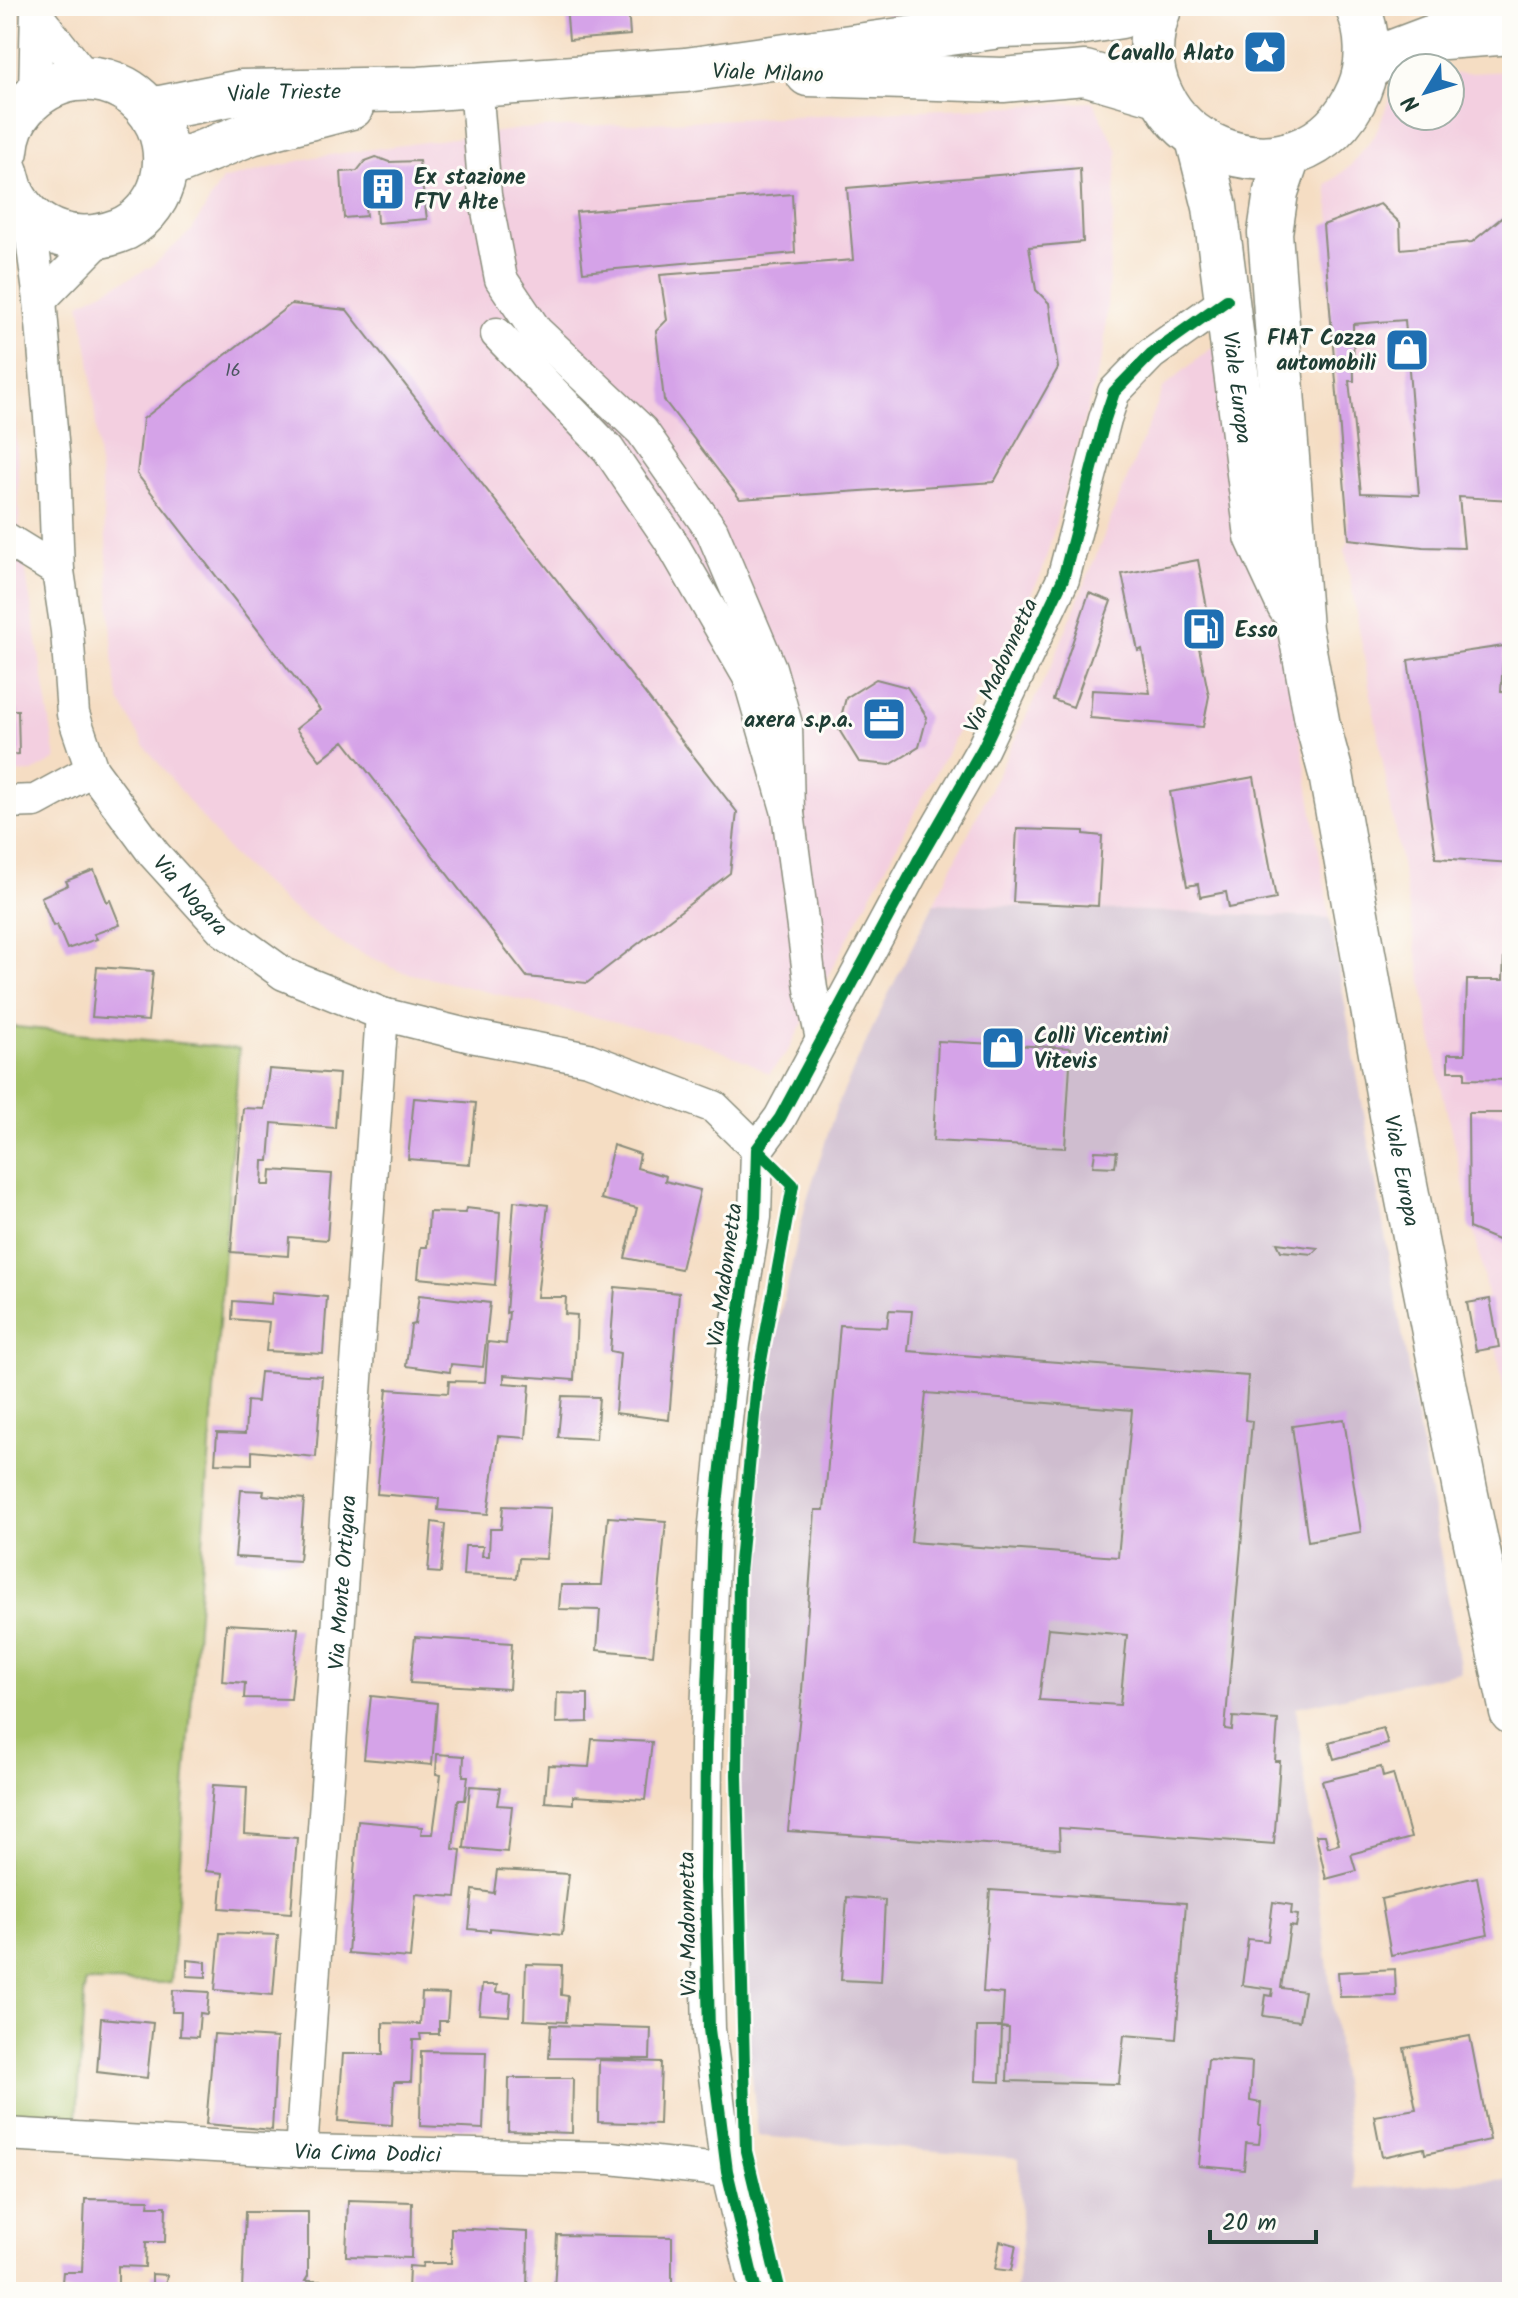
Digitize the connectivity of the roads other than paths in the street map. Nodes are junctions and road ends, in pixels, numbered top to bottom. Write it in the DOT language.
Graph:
graph roads {
  1 [pos="1138,6"];
  2 [pos="1160,6"];
  3 [pos="1357,6"];
  4 [pos="37,12"];
  5 [pos="1512,32"];
  6 [pos="1366,69"];
  7 [pos="686,70"];
  8 [pos="86,78"];
  9 [pos="476,86"];
  10 [pos="419,89"];
  11 [pos="1161,95"];
  12 [pos="150,110"];
  13 [pos="16,119"];
  14 [pos="1198,139"];
  15 [pos="1289,154"];
  16 [pos="166,167"];
  17 [pos="6,172"];
  18 [pos="29,217"];
  19 [pos="101,238"];
  20 [pos="40,300"];
  21 [pos="1227,300"];
  22 [pos="497,334"];
  23 [pos="6,539"];
  24 [pos="58,571"];
  25 [pos="1300,629"];
  26 [pos="92,770"];
  27 [pos="6,802"];
  28 [pos="788,813"];
  29 [pos="382,1014"];
  30 [pos="822,1039"];
  31 [pos="757,1149"];
  32 [pos="1512,1712"];
  33 [pos="6,2134"];
  34 [pos="301,2151"];
  35 [pos="727,2171"];
  36 [pos="756,2292"];
  1 -- 7 [label="main road, Viale Milano"];
  2 -- 11 [label="main road"];
  3 -- 6 [label="main road"];
  4 -- 8 [label="street"];
  4 -- 13 [label="street"];
  5 -- 6 [label="main road"];
  6 -- 15 [label="main road"];
  7 -- 9 [label="main road, Viale Trieste"];
  7 -- 11 [label="main road, Viale Milano"];
  8 -- 12 [label="main road"];
  8 -- 13 [label="main road"];
  9 -- 10 [label="main road, Viale Trieste"];
  9 -- 28 [label="street"];
  10 -- 12 [label="main road, Viale Trieste"];
  10 -- 16 [label="main road, Viale Trieste"];
  11 -- 14 [label="main road"];
  12 -- 16 [label="main road"];
  14 -- 15 [label="main road"];
  14 -- 21 [label="main road, Viale Europa"];
  15 -- 25 [label="main road, Viale Europa"];
  16 -- 19 [label="main road"];
  17 -- 18 [label="main road"];
  18 -- 19 [label="main road"];
  18 -- 20 [label="street, Via Nogara"];
  19 -- 20 [label="street"];
  20 -- 24 [label="street, Via Nogara"];
  21 -- 25 [label="main road, Viale Europa"];
  21 -- 30 [label="street, Via Madonnetta"];
  22 -- 28 [label="street"];
  23 -- 24 [label="street"];
  24 -- 26 [label="street, Via Nogara"];
  25 -- 32 [label="main road, Viale Europa"];
  26 -- 27 [label="street"];
  26 -- 29 [label="street, Via Nogara"];
  28 -- 30 [label="street"];
  29 -- 31 [label="street, Via Nogara"];
  29 -- 34 [label="street, Via Monte Ortigara"];
  30 -- 31 [label="street, Via Madonnetta"];
  31 -- 35 [label="street, Via Madonnetta"];
  33 -- 34 [label="street, Via Cima Dodici"];
  34 -- 35 [label="street, Via Cima Dodici"];
  35 -- 36 [label="street, Via Madonnetta"];
}
